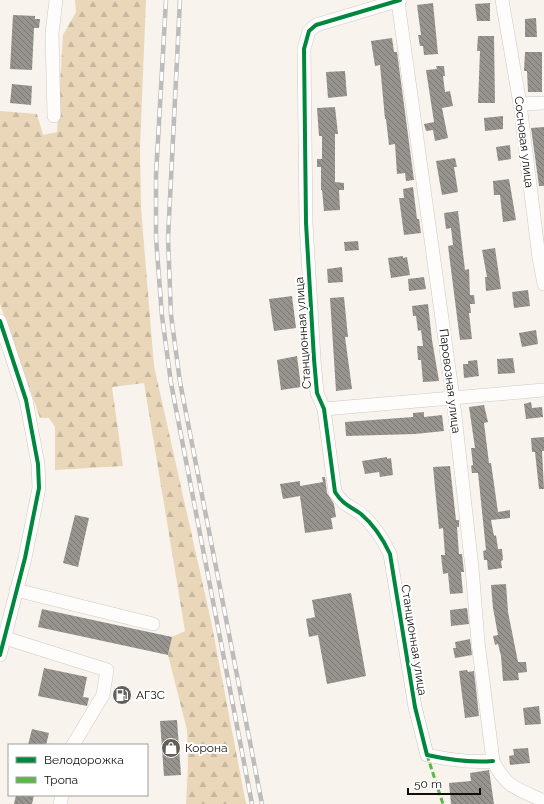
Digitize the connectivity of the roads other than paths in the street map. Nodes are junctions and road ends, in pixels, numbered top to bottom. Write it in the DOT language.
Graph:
graph roads {
  1 [pos="56,0"];
  2 [pos="502,0"];
  3 [pos="399,1"];
  4 [pos="544,103"];
  5 [pos="520,104"];
  6 [pos="54,116"];
  7 [pos="544,284"];
  8 [pos="0,321"];
  9 [pos="544,390"];
  10 [pos="453,398"];
  11 [pos="324,409"];
  12 [pos="16,590"];
  13 [pos="154,624"];
  14 [pos="5,638"];
  15 [pos="0,655"];
  16 [pos="74,744"];
  17 [pos="493,761"];
  18 [pos="544,801"];
  1 -- 6 [label="street"];
  2 -- 5 [label="street, Сосновая улица"];
  3 -- 10 [label="street, Паровозная улица"];
  3 -- 11 [label="street, Станционная улица"];
  4 -- 5 [label="street"];
  5 -- 7 [label="street, Сосновая улица"];
  8 -- 12 [label="street"];
  9 -- 10 [label="street"];
  10 -- 11 [label="street"];
  10 -- 17 [label="street, Паровозная улица"];
  11 -- 17 [label="street, Станционная улица"];
  12 -- 13 [label="street"];
  12 -- 14 [label="street"];
  14 -- 15 [label="street"];
  14 -- 16 [label="street"];
  17 -- 18 [label="street"];
}
